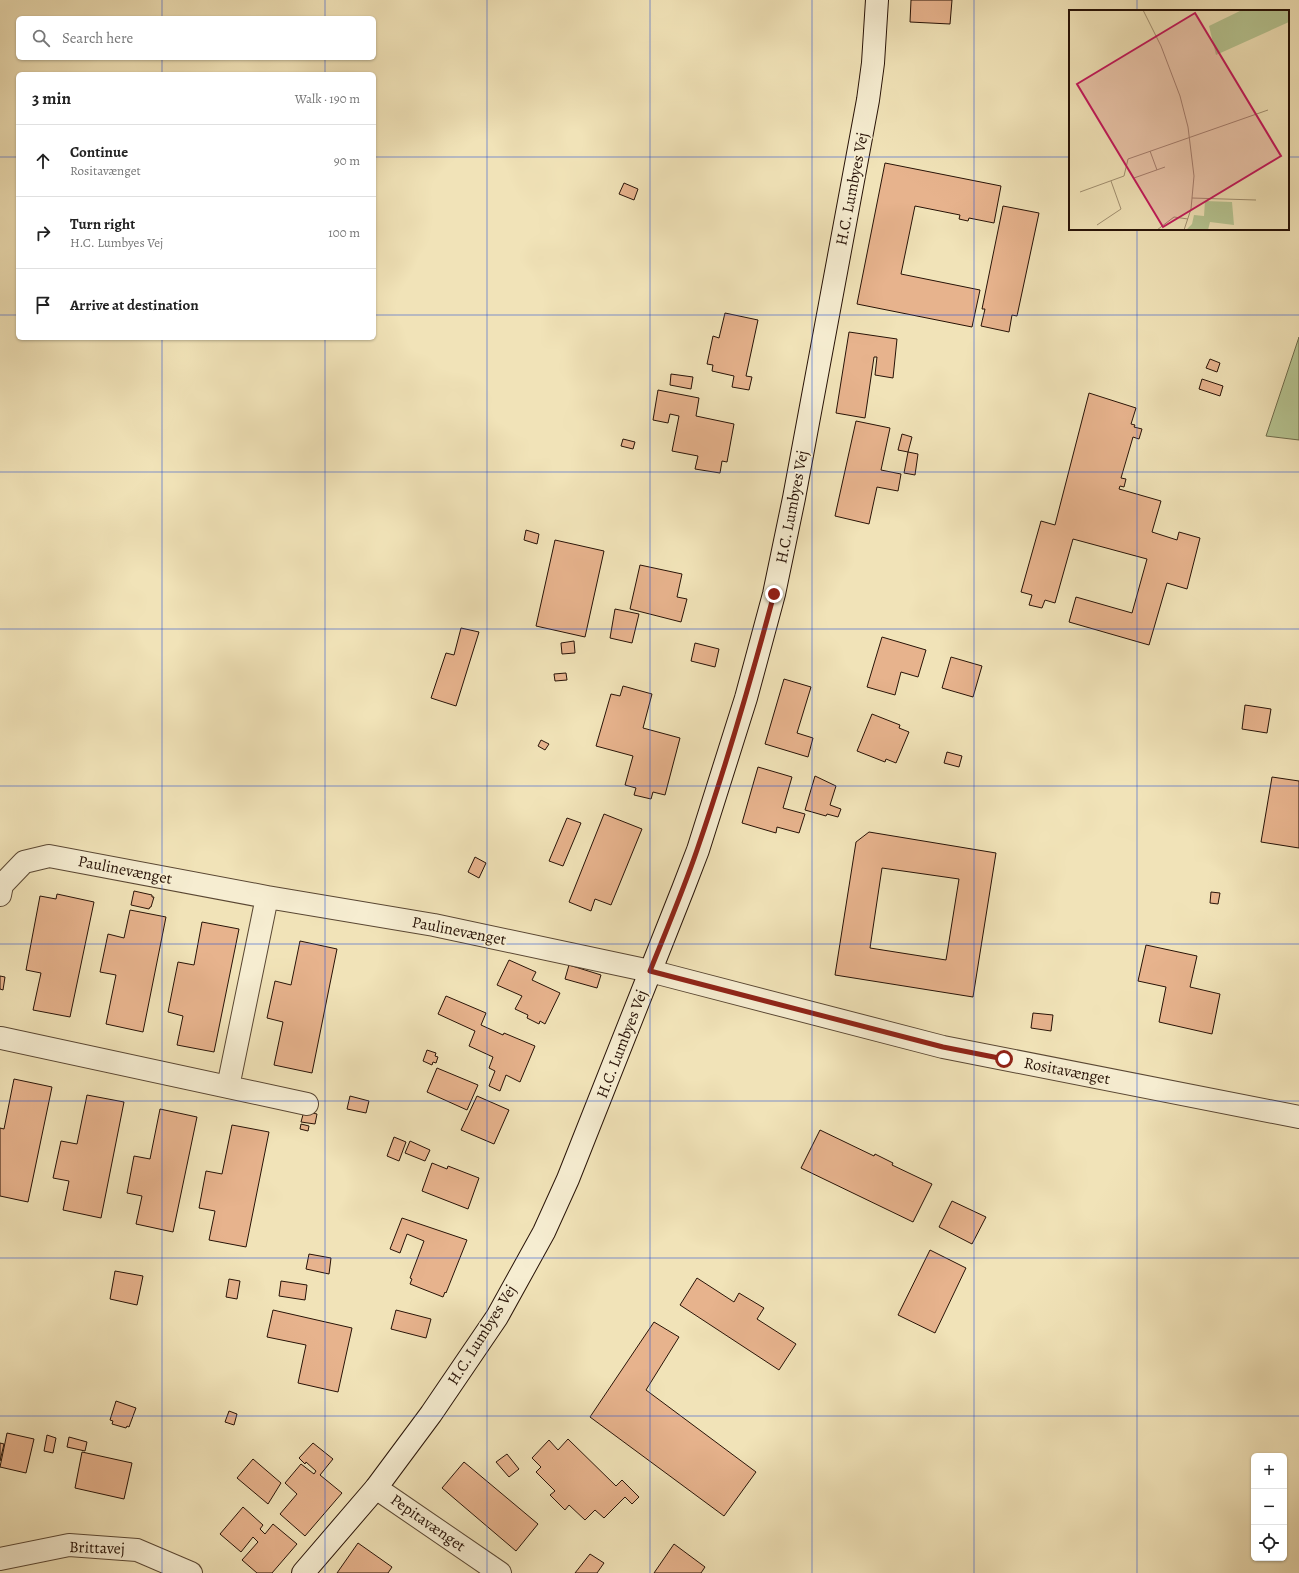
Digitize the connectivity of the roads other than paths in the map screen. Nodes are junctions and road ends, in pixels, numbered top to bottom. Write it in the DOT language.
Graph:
graph roads {
  1 [pos="877,0"];
  2 [pos="0,894"];
  3 [pos="266,897"];
  4 [pos="650,971"];
  5 [pos="1,1038"];
  6 [pos="228,1087"];
  7 [pos="307,1104"];
  8 [pos="1299,1117"];
  9 [pos="376,1488"];
  10 [pos="0,1559"];
  11 [pos="191,1573"];
  12 [pos="303,1573"];
  13 [pos="500,1573"];
  1 -- 4 [label="street, H.C. Lumbyes Vej"];
  2 -- 3 [label="street, Paulinevænget"];
  3 -- 4 [label="street, Paulinevænget"];
  3 -- 6 [label="street"];
  4 -- 8 [label="street, Rositavænget"];
  4 -- 9 [label="street, H.C. Lumbyes Vej"];
  5 -- 6 [label="street"];
  6 -- 7 [label="street"];
  9 -- 12 [label="street, H.C. Lumbyes Vej"];
  9 -- 13 [label="street, Pepitavænget"];
  10 -- 11 [label="street, Brittavej"];
}
